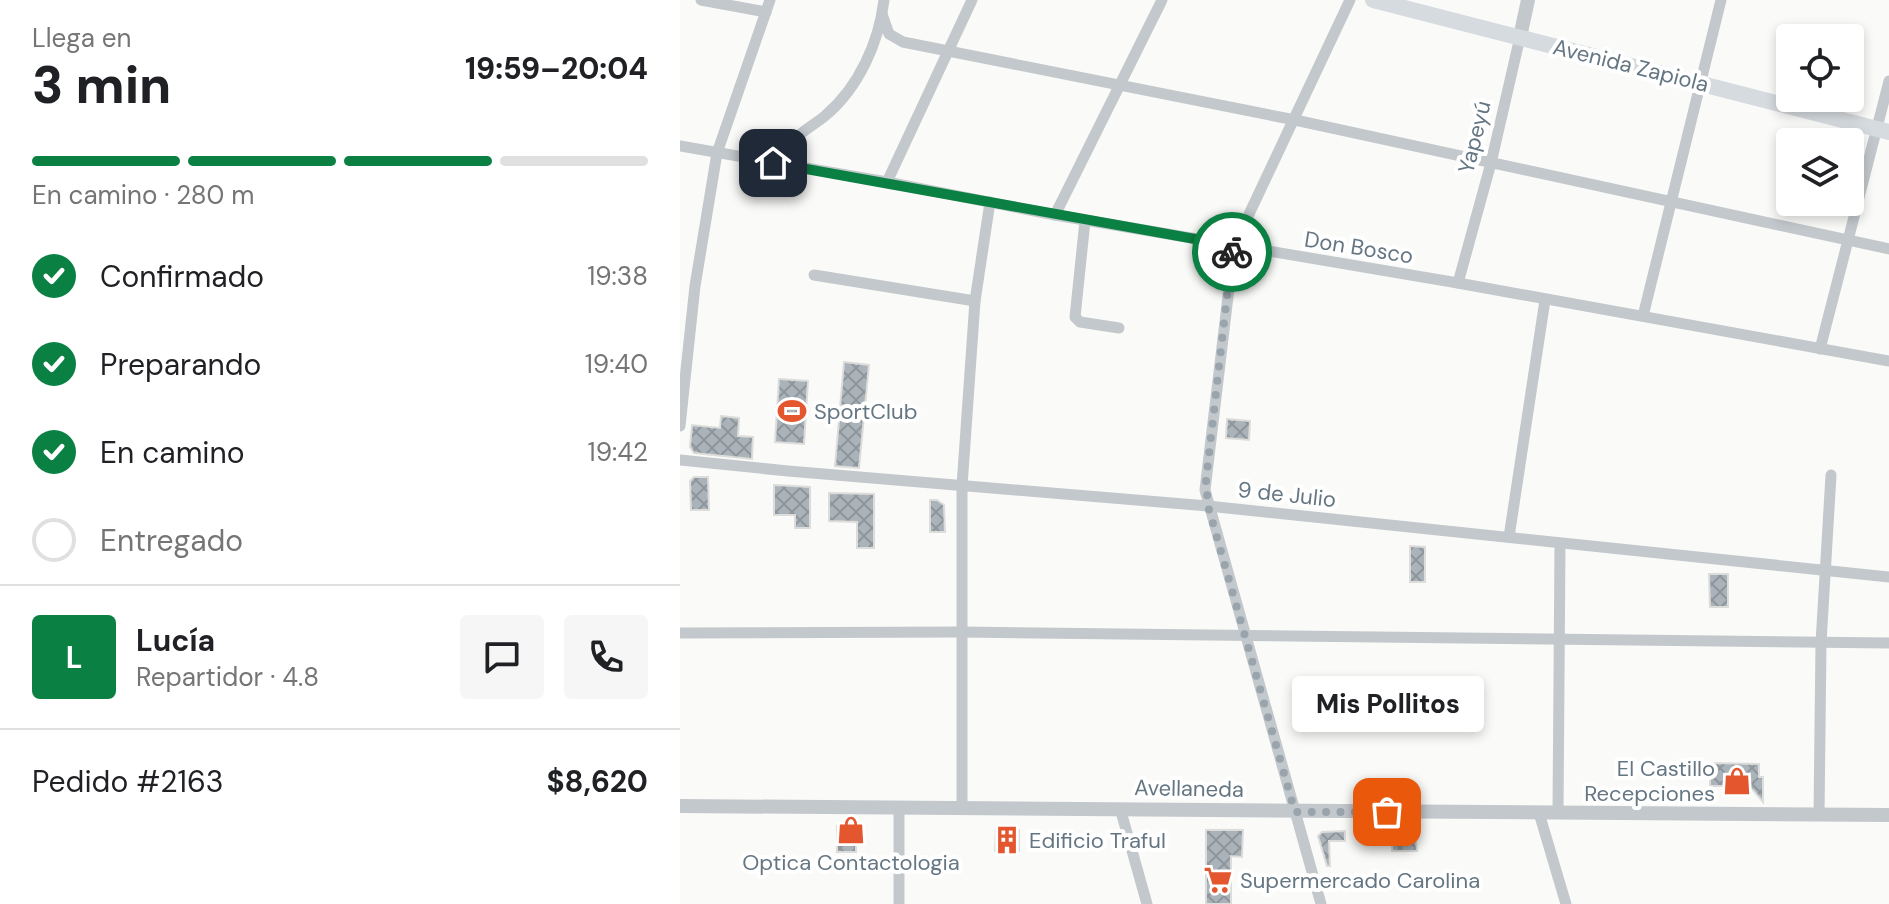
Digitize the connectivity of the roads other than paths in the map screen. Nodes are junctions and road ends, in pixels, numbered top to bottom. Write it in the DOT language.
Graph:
graph roads {
  1 [pos="701,0"];
  2 [pos="884,0"];
  3 [pos="972,0"];
  4 [pos="1162,0"];
  5 [pos="1350,0"];
  6 [pos="1373,0"];
  7 [pos="1528,0"];
  8 [pos="1721,0"];
  9 [pos="768,6"];
  10 [pos="882,14"];
  11 [pos="1520,37"];
  12 [pos="948,51"];
  13 [pos="1889,81"];
  14 [pos="1700,83"];
  15 [pos="1122,84"];
  16 [pos="1295,120"];
  17 [pos="1883,131"];
  18 [pos="794,141"];
  19 [pos="680,146"];
  20 [pos="717,153"];
  21 [pos="756,160"];
  22 [pos="1491,163"];
  23 [pos="790,166"];
  24 [pos="887,182"];
  25 [pos="1670,201"];
  26 [pos="990,202"];
  27 [pos="1055,215"];
  28 [pos="1085,221"];
  29 [pos="1848,240"];
  30 [pos="1234,246"];
  31 [pos="1889,249"];
  32 [pos="814,275"];
  33 [pos="1458,283"];
  34 [pos="680,285"];
  35 [pos="695,286"];
  36 [pos="1545,300"];
  37 [pos="975,301"];
  38 [pos="1643,316"];
  39 [pos="1119,328"];
  40 [pos="1820,349"];
  41 [pos="1889,361"];
  42 [pos="680,426"];
  43 [pos="680,460"];
  44 [pos="1831,475"];
  45 [pos="962,486"];
  46 [pos="1208,506"];
  47 [pos="1509,537"];
  48 [pos="1560,544"];
  49 [pos="1824,571"];
  50 [pos="1889,577"];
  51 [pos="962,632"];
  52 [pos="680,633"];
  53 [pos="1246,636"];
  54 [pos="1559,638"];
  55 [pos="1821,643"];
  56 [pos="1889,643"];
  57 [pos="680,806"];
  58 [pos="899,808"];
  59 [pos="962,808"];
  60 [pos="1120,808"];
  61 [pos="1295,812"];
  62 [pos="1539,813"];
  63 [pos="1558,813"];
  64 [pos="1819,815"];
  65 [pos="1889,815"];
  66 [pos="899,904"];
  67 [pos="1147,904"];
  68 [pos="1321,904"];
  69 [pos="1566,904"];
  1 -- 9 [label="street"];
  2 -- 10 [label="street"];
  3 -- 12 [label="street"];
  4 -- 15 [label="street"];
  5 -- 16 [label="street"];
  6 -- 11 [label="main road, Avenida Zapiola"];
  7 -- 11 [label="street, Yapeyú"];
  8 -- 14 [label="street"];
  9 -- 20 [label="street"];
  10 -- 12 [label="street"];
  10 -- 18 [label="street"];
  11 -- 14 [label="main road, Avenida Zapiola"];
  11 -- 22 [label="street, Yapeyú"];
  12 -- 15 [label="street"];
  12 -- 24 [label="street"];
  13 -- 17 [label="street"];
  14 -- 17 [label="main road, Avenida Zapiola"];
  14 -- 25 [label="street"];
  15 -- 16 [label="street"];
  15 -- 27 [label="street"];
  16 -- 22 [label="street"];
  16 -- 30 [label="street"];
  17 -- 29 [label="street"];
  18 -- 21 [label="street"];
  18 -- 23 [label="street"];
  19 -- 20 [label="street, Don Bosco"];
  20 -- 21 [label="street, Don Bosco"];
  20 -- 35 [label="street"];
  21 -- 23 [label="street, Don Bosco"];
  22 -- 25 [label="street"];
  22 -- 33 [label="street, Yapeyú"];
  23 -- 24 [label="street, Don Bosco"];
  24 -- 26 [label="street, Don Bosco"];
  25 -- 29 [label="street"];
  25 -- 38 [label="street"];
  26 -- 27 [label="street, Don Bosco"];
  26 -- 37 [label="street"];
  27 -- 28 [label="street, Don Bosco"];
  28 -- 30 [label="street, Don Bosco"];
  28 -- 39 [label="street"];
  29 -- 31 [label="street"];
  29 -- 40 [label="street"];
  30 -- 33 [label="street, Don Bosco"];
  30 -- 46 [label="street"];
  32 -- 37 [label="street"];
  33 -- 36 [label="street, Don Bosco"];
  34 -- 35 [label="street"];
  35 -- 42 [label="street"];
  36 -- 38 [label="street, Don Bosco"];
  36 -- 47 [label="street"];
  37 -- 45 [label="street"];
  38 -- 40 [label="street, Don Bosco"];
  40 -- 41 [label="street, Don Bosco"];
  43 -- 45 [label="street, 9 de Julio"];
  44 -- 49 [label="street"];
  45 -- 46 [label="street, 9 de Julio"];
  45 -- 51 [label="street"];
  46 -- 47 [label="street, 9 de Julio"];
  46 -- 53 [label="street"];
  47 -- 48 [label="street, 9 de Julio"];
  48 -- 49 [label="street, 9 de Julio"];
  48 -- 54 [label="street"];
  49 -- 50 [label="street, 9 de Julio"];
  49 -- 55 [label="street"];
  51 -- 52 [label="street"];
  51 -- 53 [label="street"];
  51 -- 59 [label="street"];
  53 -- 54 [label="street"];
  53 -- 61 [label="street"];
  54 -- 55 [label="street"];
  54 -- 63 [label="street"];
  55 -- 56 [label="street"];
  55 -- 64 [label="street"];
  57 -- 58 [label="street, Avellaneda"];
  58 -- 59 [label="street, Avellaneda"];
  58 -- 66 [label="street"];
  59 -- 60 [label="street, Avellaneda"];
  60 -- 61 [label="street, Avellaneda"];
  60 -- 67 [label="street"];
  61 -- 62 [label="street, Avellaneda"];
  61 -- 68 [label="street"];
  62 -- 63 [label="street, Avellaneda"];
  62 -- 69 [label="street"];
  63 -- 64 [label="street, Avellaneda"];
  64 -- 65 [label="street, Avellaneda"];
}
